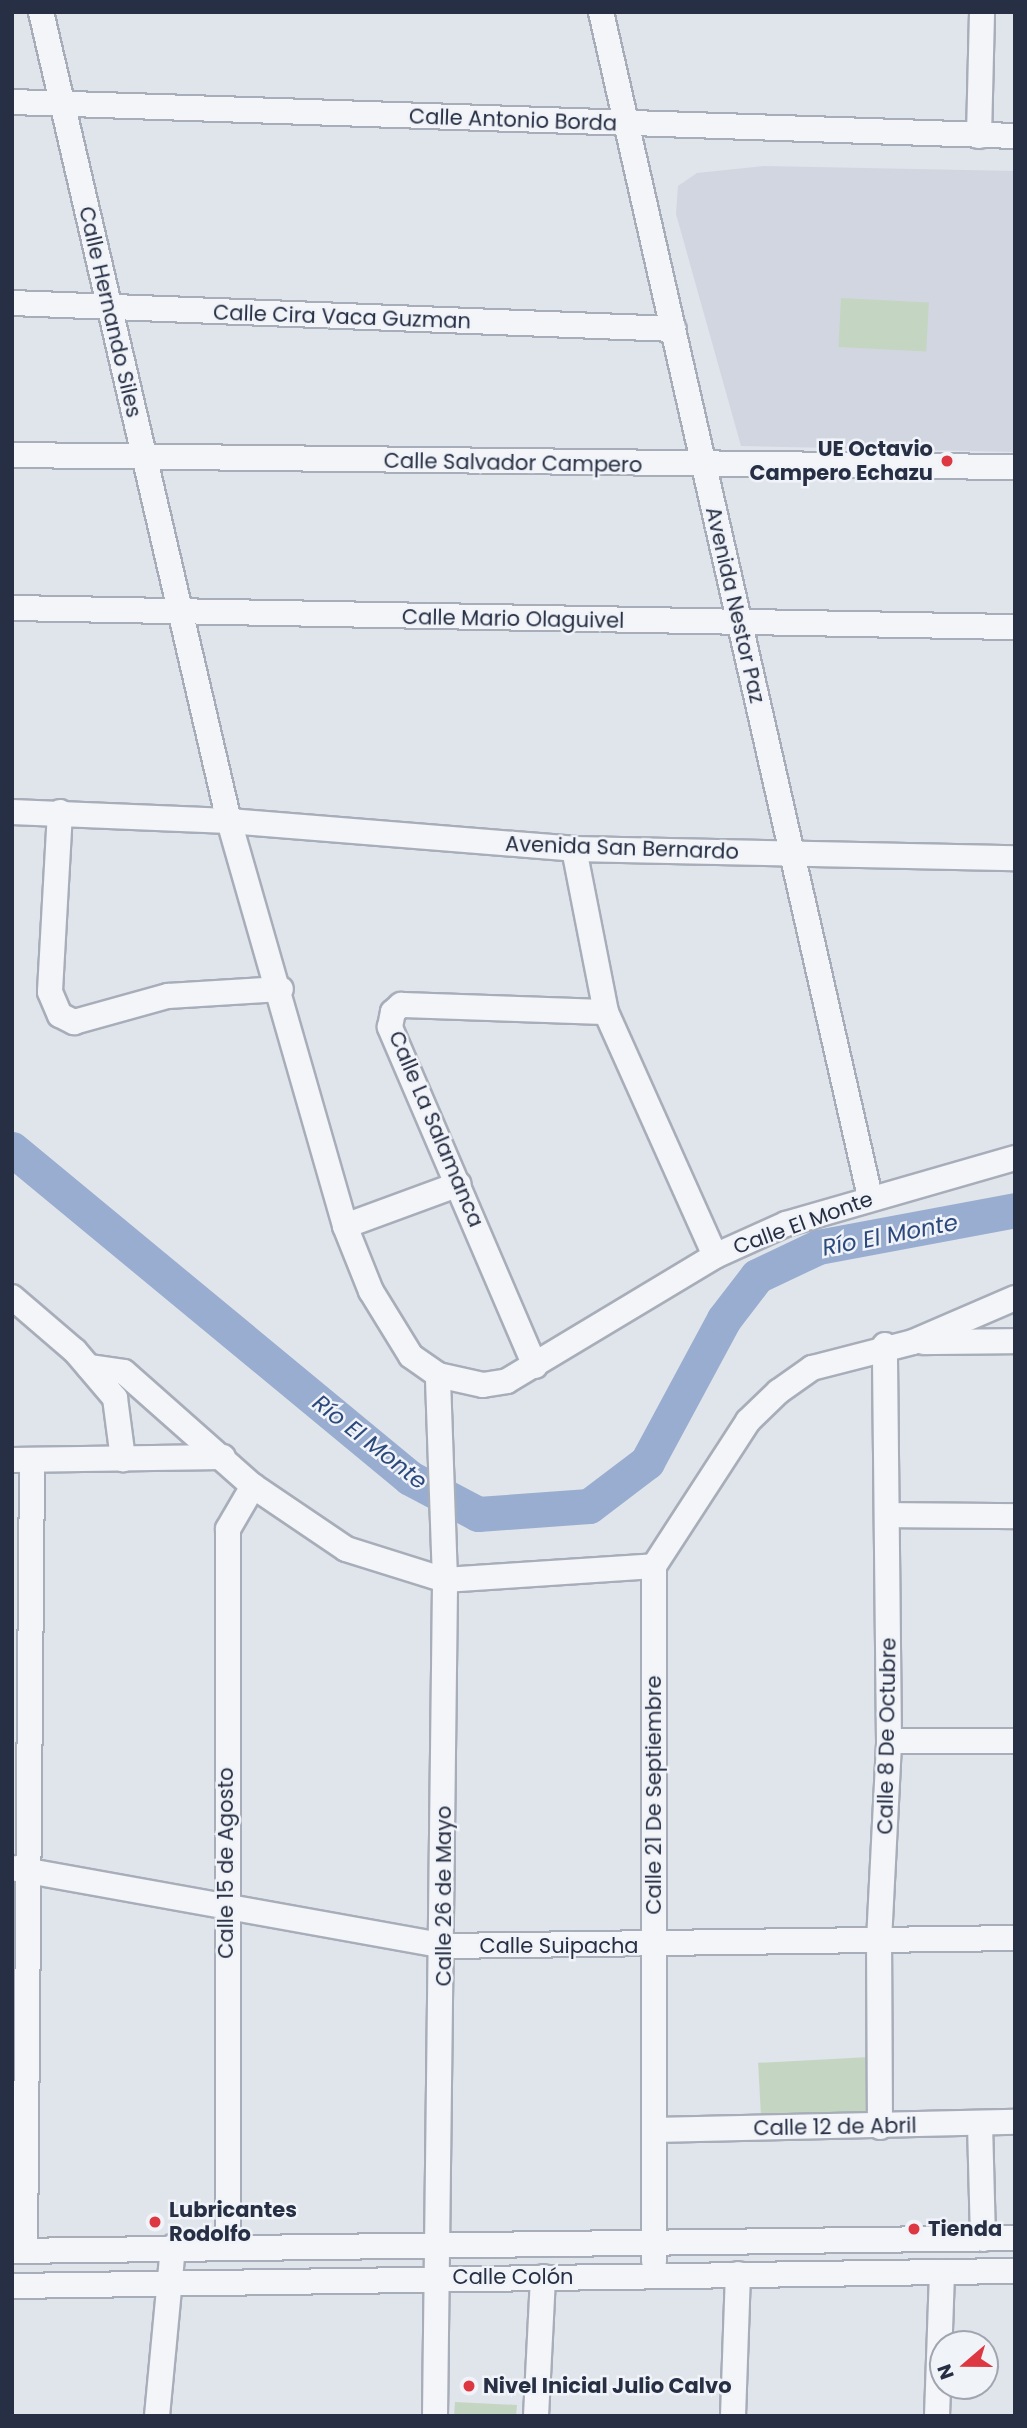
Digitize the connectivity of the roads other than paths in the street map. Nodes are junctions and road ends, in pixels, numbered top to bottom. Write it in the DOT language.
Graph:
graph roads {
  1 [pos="41,12"];
  2 [pos="601,12"];
  3 [pos="982,12"];
  4 [pos="12,102"];
  5 [pos="62,103"];
  6 [pos="630,124"];
  7 [pos="979,136"];
  8 [pos="1015,136"];
  9 [pos="12,303"];
  10 [pos="109,308"];
  11 [pos="673,329"];
  12 [pos="12,455"];
  13 [pos="144,459"];
  14 [pos="703,465"];
  15 [pos="1015,467"];
  16 [pos="12,608"];
  17 [pos="180,611"];
  18 [pos="737,624"];
  19 [pos="1015,627"];
  20 [pos="12,812"];
  21 [pos="60,813"];
  22 [pos="229,821"];
  23 [pos="575,849"];
  24 [pos="794,854"];
  25 [pos="1015,858"];
  26 [pos="281,989"];
  27 [pos="606,1012"];
  28 [pos="1015,1158"];
  29 [pos="459,1184"];
  30 [pos="870,1197"];
  31 [pos="345,1226"];
  32 [pos="715,1256"];
  33 [pos="12,1297"];
  34 [pos="1015,1298"];
  35 [pos="1015,1341"];
  36 [pos="913,1342"];
  37 [pos="885,1345"];
  38 [pos="535,1366"];
  39 [pos="89,1367"];
  40 [pos="438,1375"];
  41 [pos="223,1457"];
  42 [pos="124,1458"];
  43 [pos="22,1460"];
  44 [pos="253,1486"];
  45 [pos="889,1515"];
  46 [pos="1015,1516"];
  47 [pos="654,1566"];
  48 [pos="445,1580"];
  49 [pos="890,1741"];
  50 [pos="1015,1741"];
  51 [pos="19,1869"];
  52 [pos="226,1908"];
  53 [pos="1015,1938"];
  54 [pos="879,1941"];
  55 [pos="444,1946"];
  56 [pos="653,1946"];
  57 [pos="1015,2122"];
  58 [pos="980,2124"];
  59 [pos="880,2127"];
  60 [pos="655,2130"];
  61 [pos="1015,2238"];
  62 [pos="983,2239"];
  63 [pos="654,2244"];
  64 [pos="173,2247"];
  65 [pos="228,2247"];
  66 [pos="442,2247"];
  67 [pos="18,2251"];
  68 [pos="1015,2271"];
  69 [pos="942,2273"];
  70 [pos="738,2274"];
  71 [pos="654,2276"];
  72 [pos="442,2277"];
  73 [pos="542,2277"];
  74 [pos="171,2285"];
  75 [pos="12,2286"];
  76 [pos="157,2416"];
  77 [pos="435,2416"];
  78 [pos="536,2416"];
  79 [pos="733,2416"];
  80 [pos="937,2416"];
  1 -- 5 [label="street, Calle Hernando Siles"];
  2 -- 6 [label="street, Avenida Nestor Paz"];
  3 -- 7 [label="street"];
  4 -- 5 [label="street, Calle Antonio Borda"];
  5 -- 6 [label="street, Calle Antonio Borda"];
  5 -- 10 [label="street, Calle Hernando Siles"];
  6 -- 7 [label="street, Calle Antonio Borda"];
  6 -- 11 [label="street, Avenida Nestor Paz"];
  7 -- 8 [label="street, Calle Antonio Borda"];
  9 -- 10 [label="street, Calle Cira Vaca Guzman"];
  10 -- 11 [label="street, Calle Cira Vaca Guzman"];
  10 -- 13 [label="street, Calle Hernando Siles"];
  11 -- 14 [label="street, Avenida Nestor Paz"];
  12 -- 13 [label="street, Calle Salvador Campero"];
  13 -- 14 [label="street, Calle Salvador Campero"];
  13 -- 17 [label="street, Calle Hernando Siles"];
  14 -- 15 [label="street, Calle Salvador Campero"];
  14 -- 18 [label="street, Avenida Nestor Paz"];
  16 -- 17 [label="street, Calle Mario Olaguivel"];
  17 -- 18 [label="street, Calle Mario Olaguivel"];
  17 -- 22 [label="street"];
  18 -- 19 [label="street, Calle Mario Olaguivel"];
  18 -- 24 [label="street, Avenida Nestor Paz"];
  20 -- 21 [label="street, Avenida San Bernardo"];
  21 -- 22 [label="street, Avenida San Bernardo"];
  21 -- 26 [label="street"];
  22 -- 23 [label="street, Avenida San Bernardo"];
  22 -- 26 [label="street"];
  23 -- 24 [label="street, Avenida San Bernardo"];
  23 -- 27 [label="street"];
  24 -- 25 [label="street, Avenida San Bernardo"];
  24 -- 30 [label="street, Avenida Nestor Paz"];
  26 -- 31 [label="street"];
  27 -- 29 [label="street, Calle La Salamanca"];
  27 -- 32 [label="street"];
  28 -- 30 [label="street, Calle El Monte"];
  29 -- 31 [label="street"];
  29 -- 38 [label="street, Calle La Salamanca"];
  30 -- 32 [label="street, Calle El Monte"];
  31 -- 40 [label="street"];
  32 -- 38 [label="street, Calle El Monte"];
  33 -- 39 [label="street"];
  34 -- 36 [label="street"];
  35 -- 36 [label="street"];
  36 -- 37 [label="street"];
  37 -- 45 [label="street, Calle 8 De Octubre"];
  37 -- 47 [label="street"];
  38 -- 40 [label="street"];
  39 -- 41 [label="street"];
  39 -- 42 [label="street"];
  40 -- 48 [label="street, Calle 26 de Mayo"];
  41 -- 42 [label="street"];
  41 -- 44 [label="street"];
  42 -- 43 [label="street"];
  43 -- 51 [label="street"];
  44 -- 48 [label="street"];
  44 -- 52 [label="street, Calle 15 de Agosto"];
  45 -- 46 [label="street"];
  45 -- 49 [label="street, Calle 8 De Octubre"];
  47 -- 48 [label="street"];
  47 -- 56 [label="street, Calle 21 De Septiembre"];
  48 -- 55 [label="street, Calle 26 de Mayo"];
  49 -- 50 [label="street"];
  49 -- 54 [label="street, Calle 8 De Octubre"];
  51 -- 52 [label="street, Calle Suipacha"];
  51 -- 67 [label="street"];
  52 -- 55 [label="street, Calle Suipacha"];
  52 -- 65 [label="street, Calle 15 de Agosto"];
  53 -- 54 [label="street, Calle Suipacha"];
  54 -- 56 [label="street, Calle Suipacha"];
  54 -- 59 [label="street, Calle 8 De Octubre"];
  55 -- 56 [label="street, Calle Suipacha"];
  55 -- 66 [label="street, Calle 26 de Mayo"];
  56 -- 60 [label="street, Calle 21 De Septiembre"];
  57 -- 58 [label="street, Calle 12 de Abril"];
  58 -- 59 [label="street, Calle 12 de Abril"];
  58 -- 62 [label="street"];
  59 -- 60 [label="street, Calle 12 de Abril"];
  60 -- 63 [label="street, Calle 21 De Septiembre"];
  61 -- 62 [label="street, Calle Colón"];
  62 -- 63 [label="street, Calle Colón"];
  63 -- 66 [label="street, Calle Colón"];
  63 -- 71 [label="street, Calle 21 De Septiembre"];
  64 -- 65 [label="street, Calle Colón"];
  64 -- 67 [label="street, Calle Colón"];
  64 -- 74 [label="street"];
  65 -- 66 [label="street, Calle Colón"];
  66 -- 72 [label="street, Calle 26 de Mayo"];
  68 -- 69 [label="street, Calle Colón"];
  69 -- 70 [label="street, Calle Colón"];
  69 -- 80 [label="street"];
  70 -- 71 [label="street, Calle Colón"];
  70 -- 79 [label="street"];
  71 -- 73 [label="street, Calle Colón"];
  72 -- 73 [label="street, Calle Colón"];
  72 -- 74 [label="street, Calle Colón"];
  72 -- 77 [label="street, Calle 26 de Mayo"];
  73 -- 78 [label="street"];
  74 -- 75 [label="street, Calle Colón"];
  74 -- 76 [label="street"];
}
